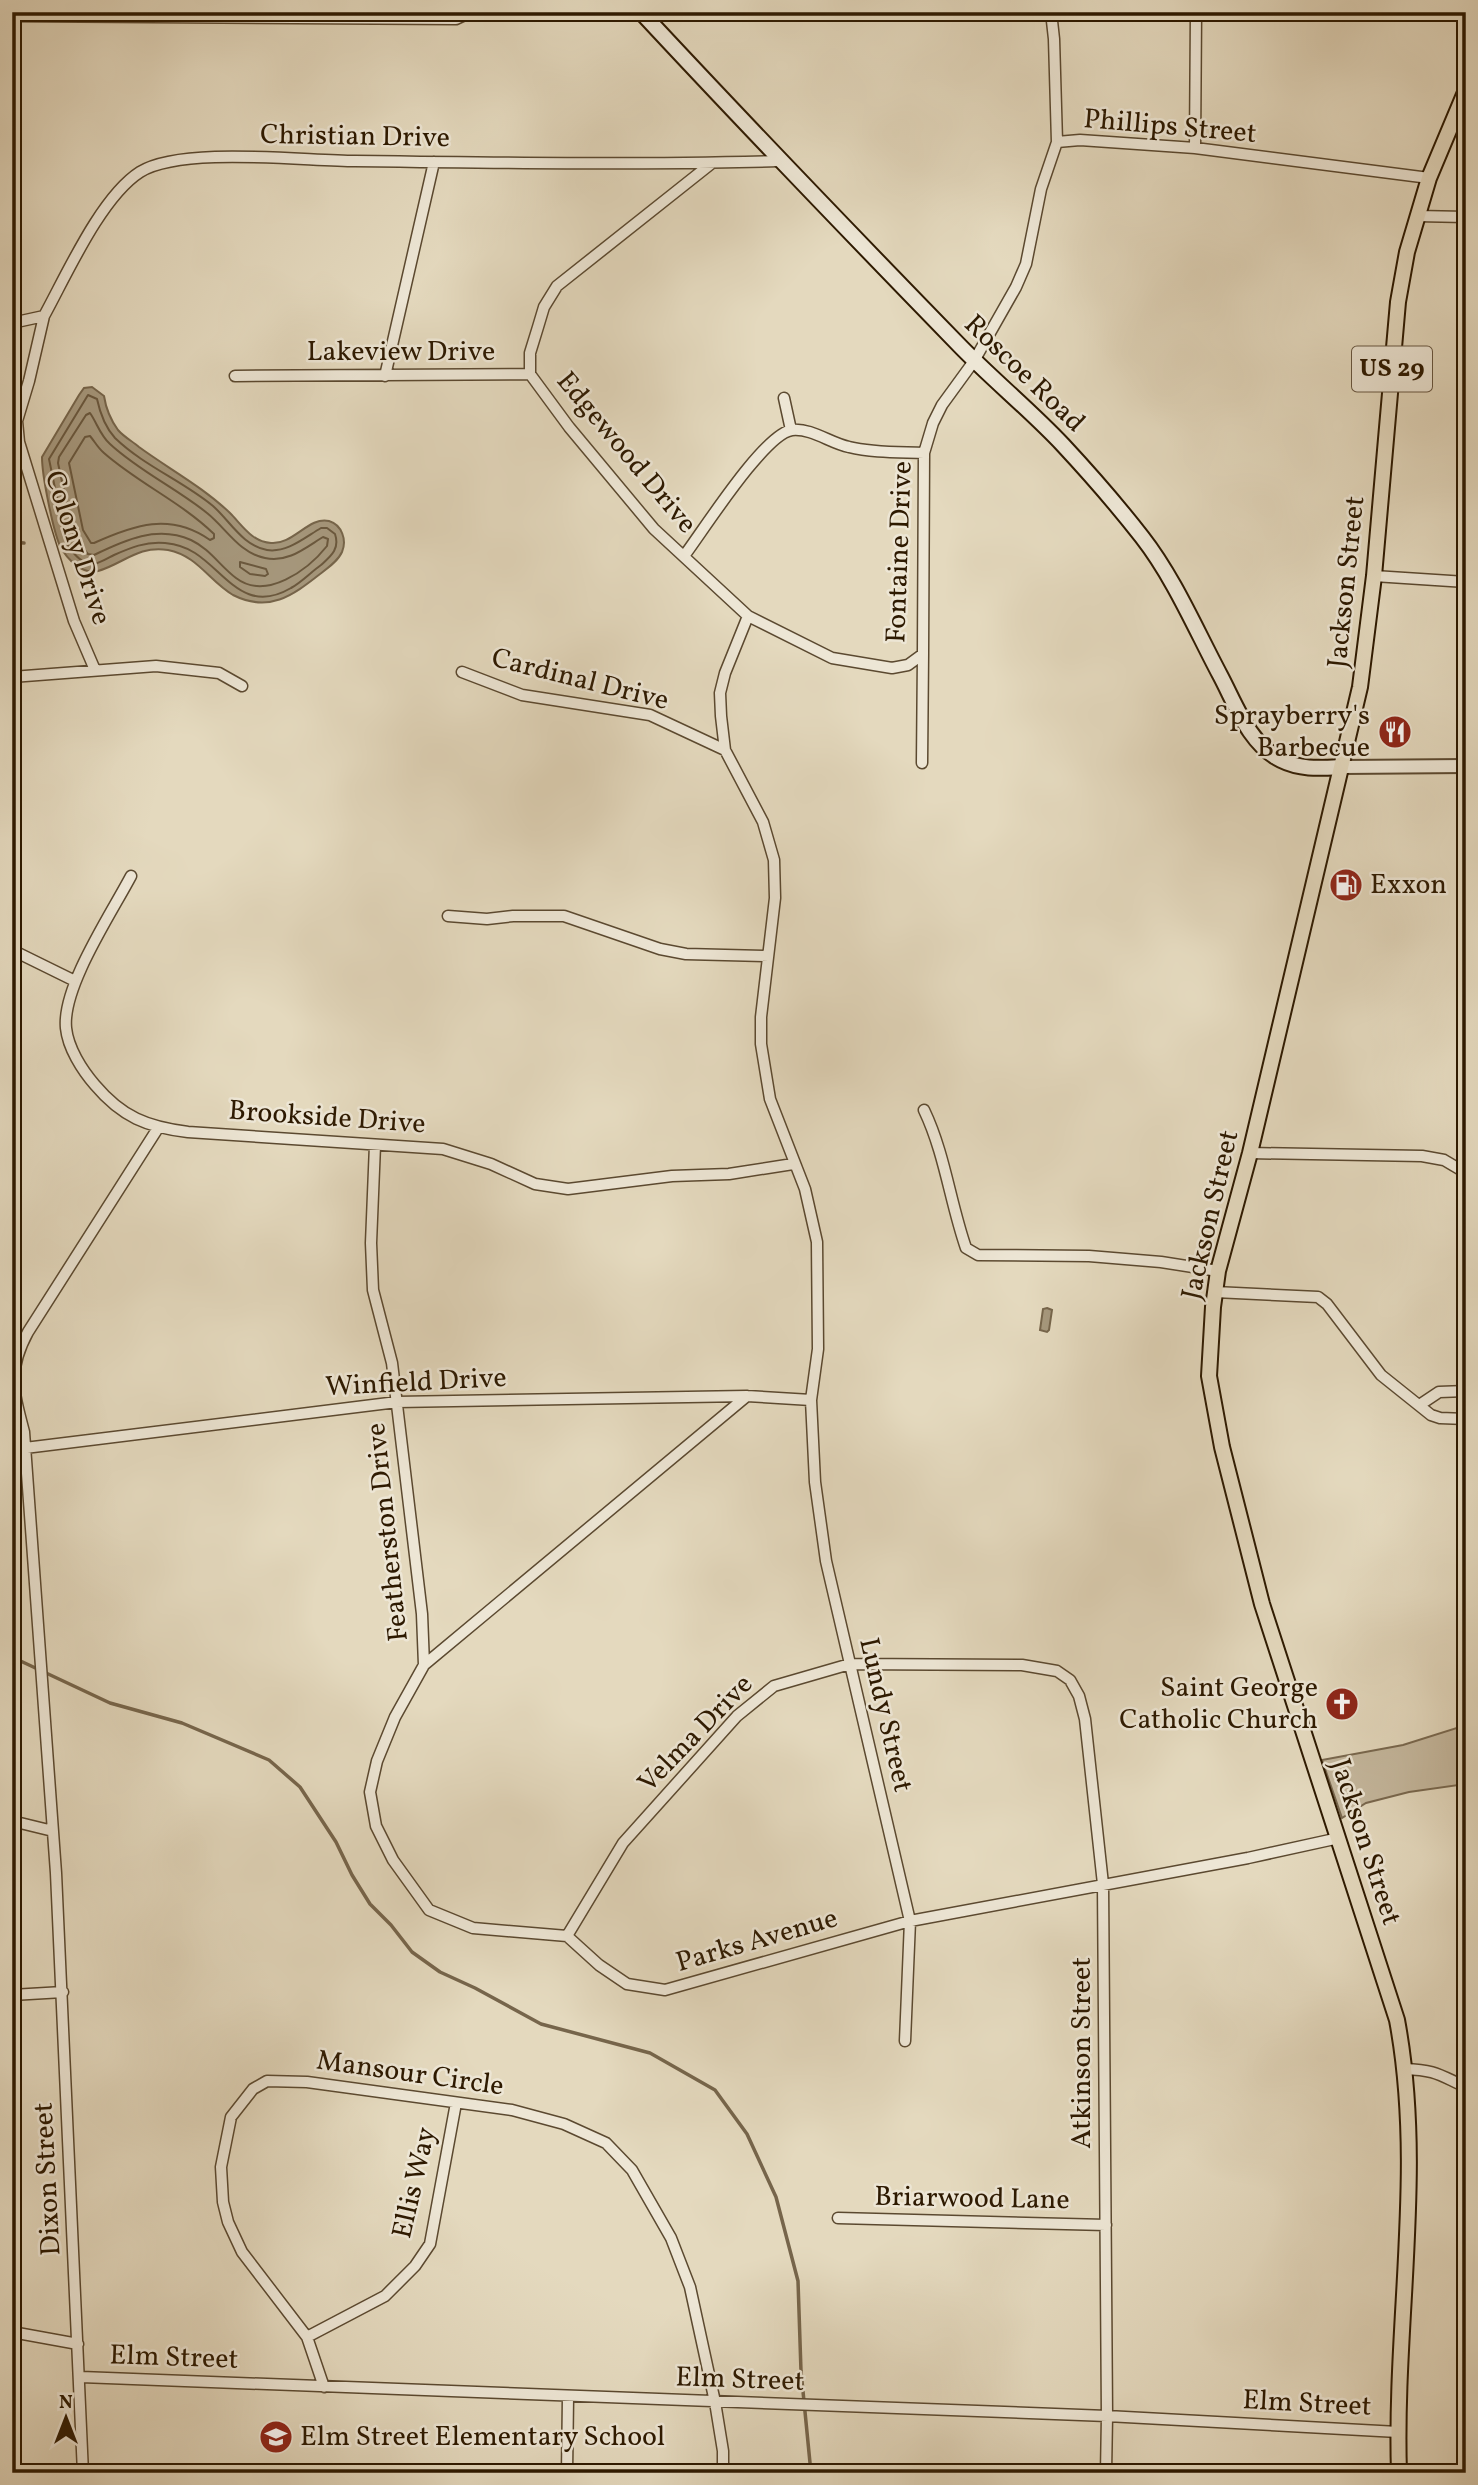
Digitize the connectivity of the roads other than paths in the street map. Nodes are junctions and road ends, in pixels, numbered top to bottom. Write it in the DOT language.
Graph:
graph roads {
  1 [pos="471,12"];
  2 [pos="641,12"];
  3 [pos="1051,12"];
  4 [pos="1196,12"];
  5 [pos="12,16"];
  6 [pos="1466,90"];
  7 [pos="1057,142"];
  8 [pos="1195,148"];
  9 [pos="779,161"];
  10 [pos="434,162"];
  11 [pos="712,163"];
  12 [pos="1429,178"];
  13 [pos="1417,216"];
  14 [pos="1466,217"];
  15 [pos="44,316"];
  16 [pos="12,323"];
  17 [pos="974,361"];
  18 [pos="530,374"];
  19 [pos="235,376"];
  20 [pos="385,376"];
  21 [pos="784,398"];
  22 [pos="791,430"];
  23 [pos="925,453"];
  24 [pos="684,556"];
  25 [pos="1374,576"];
  26 [pos="1466,582"];
  27 [pos="748,616"];
  28 [pos="923,654"];
  29 [pos="95,670"];
  30 [pos="461,672"];
  31 [pos="12,677"];
  32 [pos="242,686"];
  33 [pos="725,750"];
  34 [pos="922,763"];
  35 [pos="1466,766"];
  36 [pos="1343,767"];
  37 [pos="131,876"];
  38 [pos="448,916"];
  39 [pos="12,950"];
  40 [pos="768,956"];
  41 [pos="75,981"];
  42 [pos="924,1110"];
  43 [pos="158,1128"];
  44 [pos="375,1145"];
  45 [pos="1250,1153"];
  46 [pos="793,1164"];
  47 [pos="1466,1173"];
  48 [pos="1218,1271"];
  49 [pos="1215,1292"];
  50 [pos="1466,1391"];
  51 [pos="747,1396"];
  52 [pos="811,1400"];
  53 [pos="397,1402"];
  54 [pos="1421,1404"];
  55 [pos="1466,1419"];
  56 [pos="25,1448"];
  57 [pos="12,1452"];
  58 [pos="850,1664"];
  59 [pos="424,1665"];
  60 [pos="1077,1692"];
  61 [pos="12,1821"];
  62 [pos="52,1831"];
  63 [pos="1339,1838"];
  64 [pos="1103,1884"];
  65 [pos="910,1921"];
  66 [pos="567,1936"];
  67 [pos="62,1992"];
  68 [pos="12,1995"];
  69 [pos="905,2041"];
  70 [pos="1405,2069"];
  71 [pos="1466,2087"];
  72 [pos="456,2103"];
  73 [pos="838,2218"];
  74 [pos="1106,2225"];
  75 [pos="12,2332"];
  76 [pos="307,2337"];
  77 [pos="78,2344"];
  78 [pos="81,2377"];
  79 [pos="324,2388"];
  80 [pos="568,2397"];
  81 [pos="715,2402"];
  82 [pos="1107,2416"];
  83 [pos="1398,2432"];
  84 [pos="83,2473"];
  85 [pos="567,2473"];
  86 [pos="723,2473"];
  87 [pos="1105,2473"];
  88 [pos="1399,2473"];
  1 -- 5 [label="street"];
  2 -- 9 [label="main road, Roscoe Road"];
  3 -- 7 [label="street"];
  4 -- 8 [label="street"];
  6 -- 12 [label="main road, Jackson Street / US 29"];
  7 -- 8 [label="street, Phillips Street"];
  7 -- 17 [label="street, Phillips Street"];
  8 -- 12 [label="street, Phillips Street"];
  9 -- 11 [label="street, Christian Drive"];
  9 -- 17 [label="main road, Roscoe Road"];
  10 -- 11 [label="street, Christian Drive"];
  10 -- 15 [label="street, Christian Drive"];
  10 -- 20 [label="street"];
  11 -- 18 [label="street, Edgewood Drive"];
  12 -- 13 [label="main road, Jackson Street / US 29"];
  13 -- 14 [label="street"];
  13 -- 25 [label="main road, Jackson Street / US 29"];
  15 -- 16 [label="street"];
  15 -- 29 [label="street, Colony Drive"];
  17 -- 23 [label="street, Fontaine Drive"];
  17 -- 36 [label="main road, Roscoe Road"];
  18 -- 20 [label="street, Lakeview Drive"];
  18 -- 24 [label="street, Edgewood Drive"];
  19 -- 20 [label="street, Lakeview Drive"];
  21 -- 22 [label="street"];
  22 -- 23 [label="street"];
  22 -- 24 [label="street"];
  23 -- 28 [label="street, Fontaine Drive"];
  24 -- 27 [label="street, Edgewood Drive"];
  25 -- 26 [label="street"];
  25 -- 36 [label="main road, Jackson Street / US 29"];
  27 -- 28 [label="street, Fontaine Drive"];
  27 -- 33 [label="street, Lundy Street"];
  28 -- 34 [label="street"];
  29 -- 31 [label="street"];
  29 -- 32 [label="street"];
  30 -- 33 [label="street, Cardinal Drive"];
  33 -- 40 [label="street, Lundy Street"];
  35 -- 36 [label="street"];
  36 -- 45 [label="main road, Jackson Street / US 29"];
  37 -- 41 [label="street, Brookside Drive"];
  38 -- 40 [label="street"];
  39 -- 41 [label="street"];
  40 -- 46 [label="street, Lundy Street"];
  41 -- 43 [label="street, Brookside Drive"];
  42 -- 48 [label="street"];
  43 -- 44 [label="street, Brookside Drive"];
  43 -- 56 [label="street, Dixon Street"];
  44 -- 46 [label="street, Brookside Drive"];
  44 -- 53 [label="street, Featherston Drive"];
  45 -- 47 [label="street"];
  45 -- 48 [label="main road, Jackson Street / US 29"];
  46 -- 52 [label="street, Lundy Street"];
  48 -- 49 [label="main road, Jackson Street / US 29"];
  49 -- 54 [label="street"];
  49 -- 63 [label="main road, Jackson Street / US 29"];
  50 -- 54 [label="street"];
  51 -- 52 [label="street, Winfield Drive"];
  51 -- 53 [label="street, Winfield Drive"];
  51 -- 59 [label="street"];
  52 -- 58 [label="street, Lundy Street"];
  53 -- 56 [label="street, Winfield Drive"];
  53 -- 59 [label="street, Featherston Drive"];
  54 -- 55 [label="street"];
  56 -- 57 [label="street, Winfield Drive"];
  56 -- 62 [label="street, Dixon Street"];
  58 -- 60 [label="street, Velma Drive"];
  58 -- 65 [label="street, Lundy Street"];
  58 -- 66 [label="street, Velma Drive"];
  59 -- 66 [label="street"];
  60 -- 64 [label="street, Atkinson Street"];
  61 -- 62 [label="street"];
  62 -- 67 [label="street, Dixon Street"];
  63 -- 64 [label="street, Parks Avenue"];
  63 -- 70 [label="main road, Jackson Street / US 29"];
  64 -- 65 [label="street, Parks Avenue"];
  64 -- 74 [label="street, Atkinson Street"];
  65 -- 66 [label="street, Parks Avenue"];
  65 -- 69 [label="street, Lundy Street"];
  67 -- 68 [label="street"];
  67 -- 77 [label="street, Dixon Street"];
  70 -- 71 [label="street"];
  70 -- 83 [label="main road, Jackson Street / US 29"];
  72 -- 76 [label="street, Ellis Way"];
  72 -- 76 [label="street, Mansour Circle"];
  72 -- 81 [label="street, Mansour Circle"];
  73 -- 74 [label="street, Briarwood Lane"];
  74 -- 82 [label="street, Atkinson Street"];
  75 -- 77 [label="street"];
  76 -- 79 [label="street, Mansour Circle"];
  77 -- 78 [label="street, Dixon Street"];
  78 -- 79 [label="street, Elm Street"];
  78 -- 84 [label="street, Dixon Street"];
  79 -- 80 [label="street, Elm Street"];
  80 -- 81 [label="street, Elm Street"];
  80 -- 85 [label="street"];
  81 -- 82 [label="street, Elm Street"];
  81 -- 86 [label="street, Mansour Circle"];
  82 -- 83 [label="street, Elm Street"];
  82 -- 87 [label="street, Atkinson Street"];
  83 -- 88 [label="main road, Jackson Street / US 29"];
}
